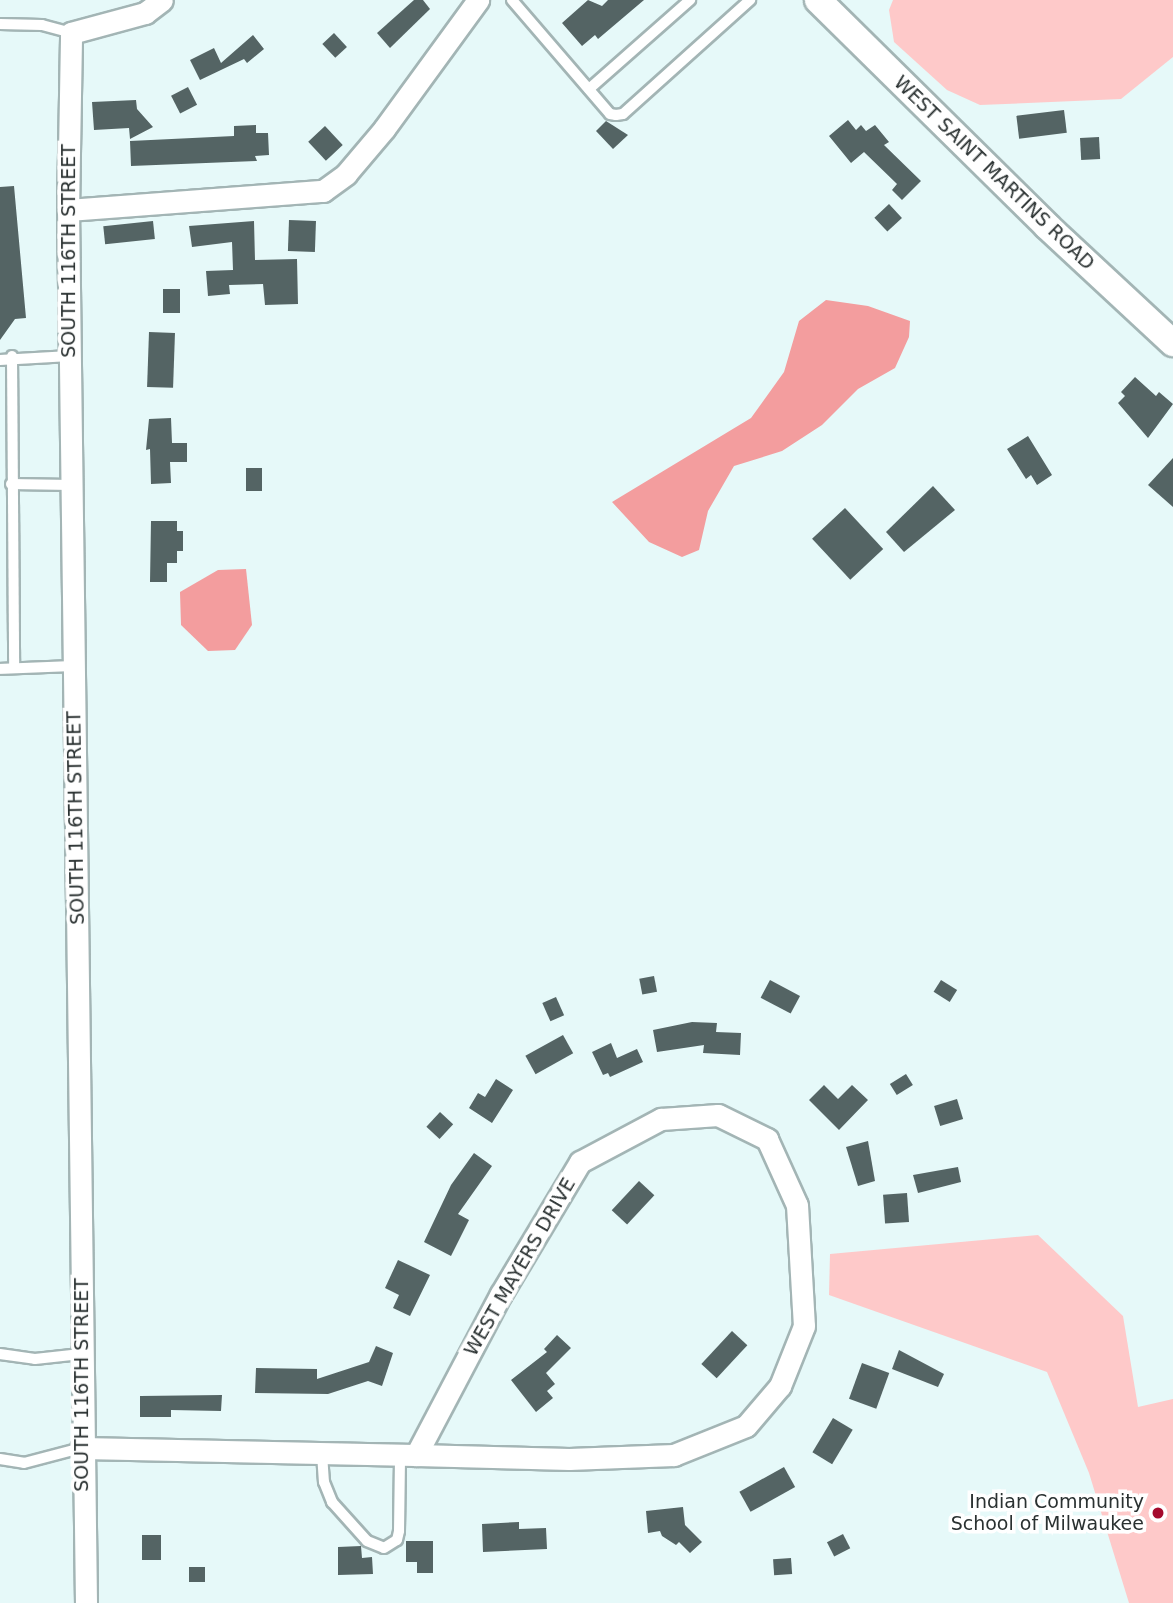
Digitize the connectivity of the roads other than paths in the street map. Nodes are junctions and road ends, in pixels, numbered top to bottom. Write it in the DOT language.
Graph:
graph roads {
  1 [pos="162,0"];
  2 [pos="478,0"];
  3 [pos="512,0"];
  4 [pos="690,0"];
  5 [pos="750,0"];
  6 [pos="818,0"];
  7 [pos="0,24"];
  8 [pos="71,33"];
  9 [pos="589,89"];
  10 [pos="68,210"];
  11 [pos="1173,343"];
  12 [pos="12,356"];
  13 [pos="70,356"];
  14 [pos="0,360"];
  15 [pos="11,484"];
  16 [pos="71,485"];
  17 [pos="74,666"];
  18 [pos="14,668"];
  19 [pos="0,669"];
  20 [pos="0,1354"];
  21 [pos="81,1354"];
  22 [pos="81,1448"];
  23 [pos="322,1454"];
  24 [pos="408,1455"];
  25 [pos="0,1459"];
  26 [pos="86,1603"];
  1 -- 8 [label="street"];
  2 -- 10 [label="street"];
  3 -- 9 [label="lane"];
  4 -- 9 [label="lane"];
  5 -- 9 [label="lane"];
  6 -- 11 [label="street, WEST SAINT MARTINS ROAD"];
  7 -- 8 [label="lane"];
  8 -- 10 [label="street, SOUTH 116TH STREET"];
  10 -- 13 [label="street, SOUTH 116TH STREET"];
  12 -- 13 [label="lane"];
  12 -- 14 [label="lane"];
  12 -- 15 [label="lane"];
  13 -- 16 [label="street, SOUTH 116TH STREET"];
  15 -- 16 [label="lane"];
  15 -- 18 [label="lane"];
  16 -- 17 [label="street, SOUTH 116TH STREET"];
  17 -- 18 [label="lane"];
  17 -- 21 [label="street, SOUTH 116TH STREET"];
  18 -- 19 [label="lane"];
  20 -- 21 [label="lane"];
  21 -- 22 [label="street, SOUTH 116TH STREET"];
  22 -- 23 [label="street, WEST MAYERS DRIVE"];
  22 -- 25 [label="lane"];
  22 -- 26 [label="street, SOUTH 116TH STREET"];
  23 -- 24 [label="street, WEST MAYERS DRIVE"];
  23 -- 24 [label="lane"];
  24 -- 24 [label="street, WEST MAYERS DRIVE"];
}
